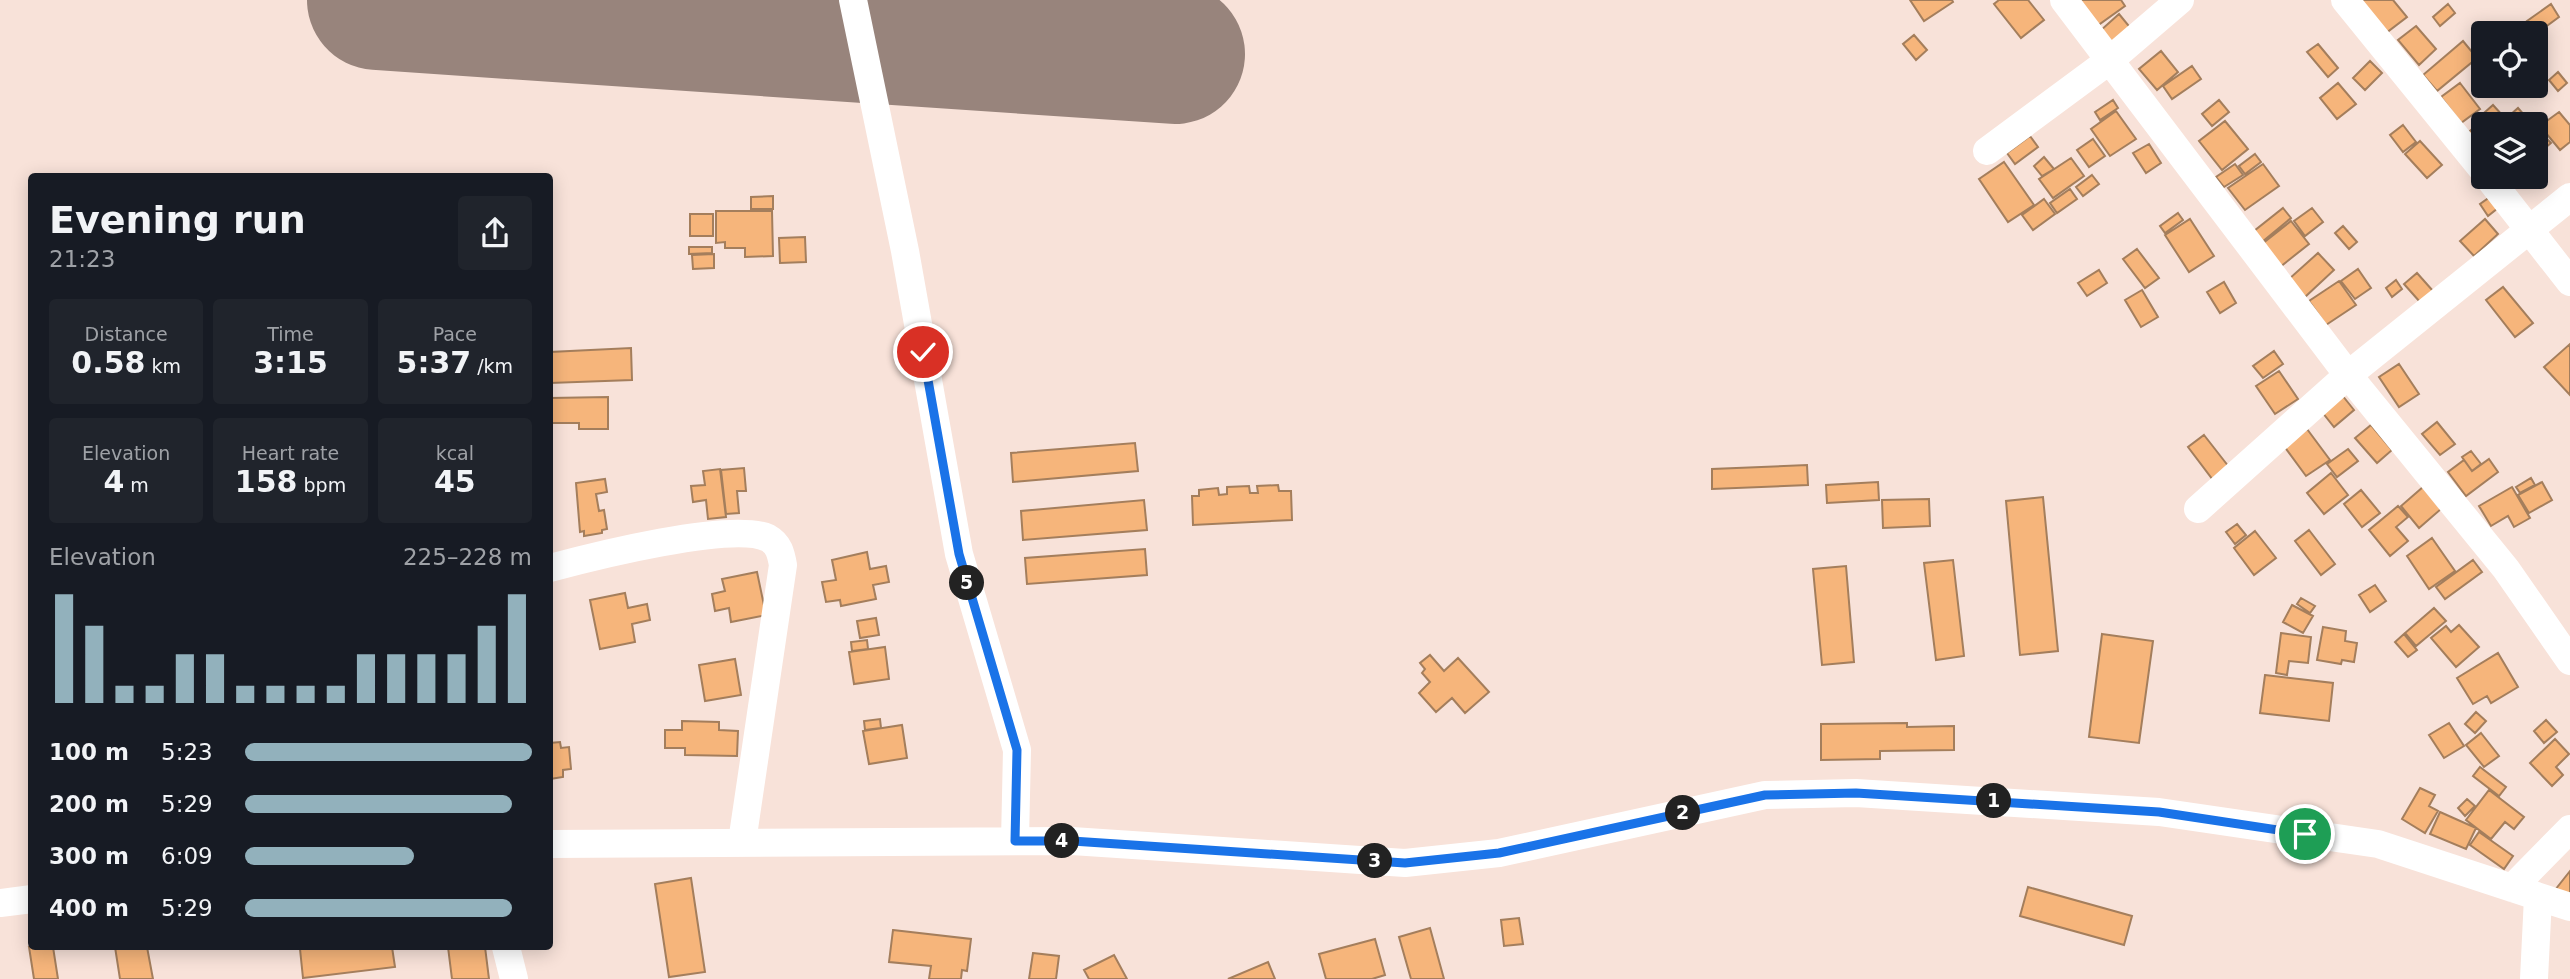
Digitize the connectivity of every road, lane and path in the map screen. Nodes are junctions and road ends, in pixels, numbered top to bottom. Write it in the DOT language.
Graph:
graph roads {
  1 [pos="853,0"];
  2 [pos="2064,0"];
  3 [pos="2180,0"];
  4 [pos="2345,0"];
  5 [pos="2109,60"];
  6 [pos="1987,151"];
  7 [pos="2471,155"];
  8 [pos="2498,189"];
  9 [pos="2570,197"];
  10 [pos="2532,230"];
  11 [pos="2570,282"];
  12 [pos="2348,375"];
  13 [pos="2198,509"];
  14 [pos="553,567"];
  15 [pos="2570,661"];
  16 [pos="2570,829"];
  17 [pos="1015,841"];
  18 [pos="742,842"];
  19 [pos="553,844"];
  20 [pos="2525,892"];
  21 [pos="28,900"];
  22 [pos="0,903"];
  23 [pos="2570,907"];
  24 [pos="507,950"];
  25 [pos="514,979"];
  26 [pos="2534,979"];
  1 -- 17 [label="street"];
  2 -- 5 [label="street"];
  3 -- 5 [label="street"];
  4 -- 7 [label="street"];
  5 -- 6 [label="street"];
  5 -- 12 [label="street"];
  8 -- 10 [label="street"];
  9 -- 10 [label="street"];
  10 -- 11 [label="street"];
  10 -- 12 [label="street"];
  12 -- 13 [label="street"];
  12 -- 15 [label="street"];
  14 -- 18 [label="street"];
  16 -- 20 [label="street"];
  17 -- 18 [label="street"];
  17 -- 20 [label="street"];
  18 -- 19 [label="street"];
  20 -- 23 [label="street"];
  20 -- 26 [label="street"];
  21 -- 22 [label="street"];
  24 -- 25 [label="street"];
}
